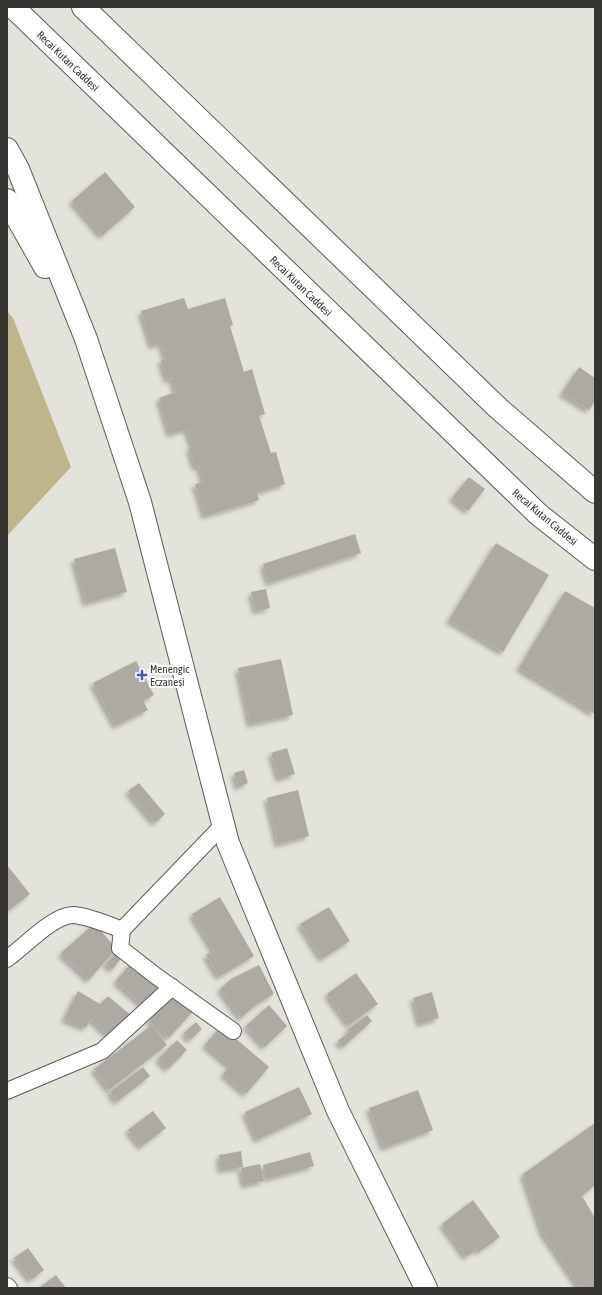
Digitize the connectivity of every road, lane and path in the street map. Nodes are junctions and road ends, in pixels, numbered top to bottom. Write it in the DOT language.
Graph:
graph roads {
  1 [pos="13,7"];
  2 [pos="82,7"];
  3 [pos="7,149"];
  4 [pos="7,200"];
  5 [pos="86,339"];
  6 [pos="595,492"];
  7 [pos="595,558"];
  8 [pos="224,824"];
  9 [pos="122,930"];
  10 [pos="7,959"];
  11 [pos="172,987"];
  12 [pos="233,1031"];
  13 [pos="7,1092"];
  14 [pos="426,1288"];
  1 -- 7 [label="main road, Recai Kutan Caddesi"];
  2 -- 6 [label="main road"];
  3 -- 5 [label="main road"];
  4 -- 5 [label="main road"];
  5 -- 8 [label="main road"];
  8 -- 9 [label="street"];
  8 -- 14 [label="main road"];
  9 -- 10 [label="street"];
  9 -- 11 [label="street"];
  11 -- 12 [label="street"];
  11 -- 13 [label="street"];
}
